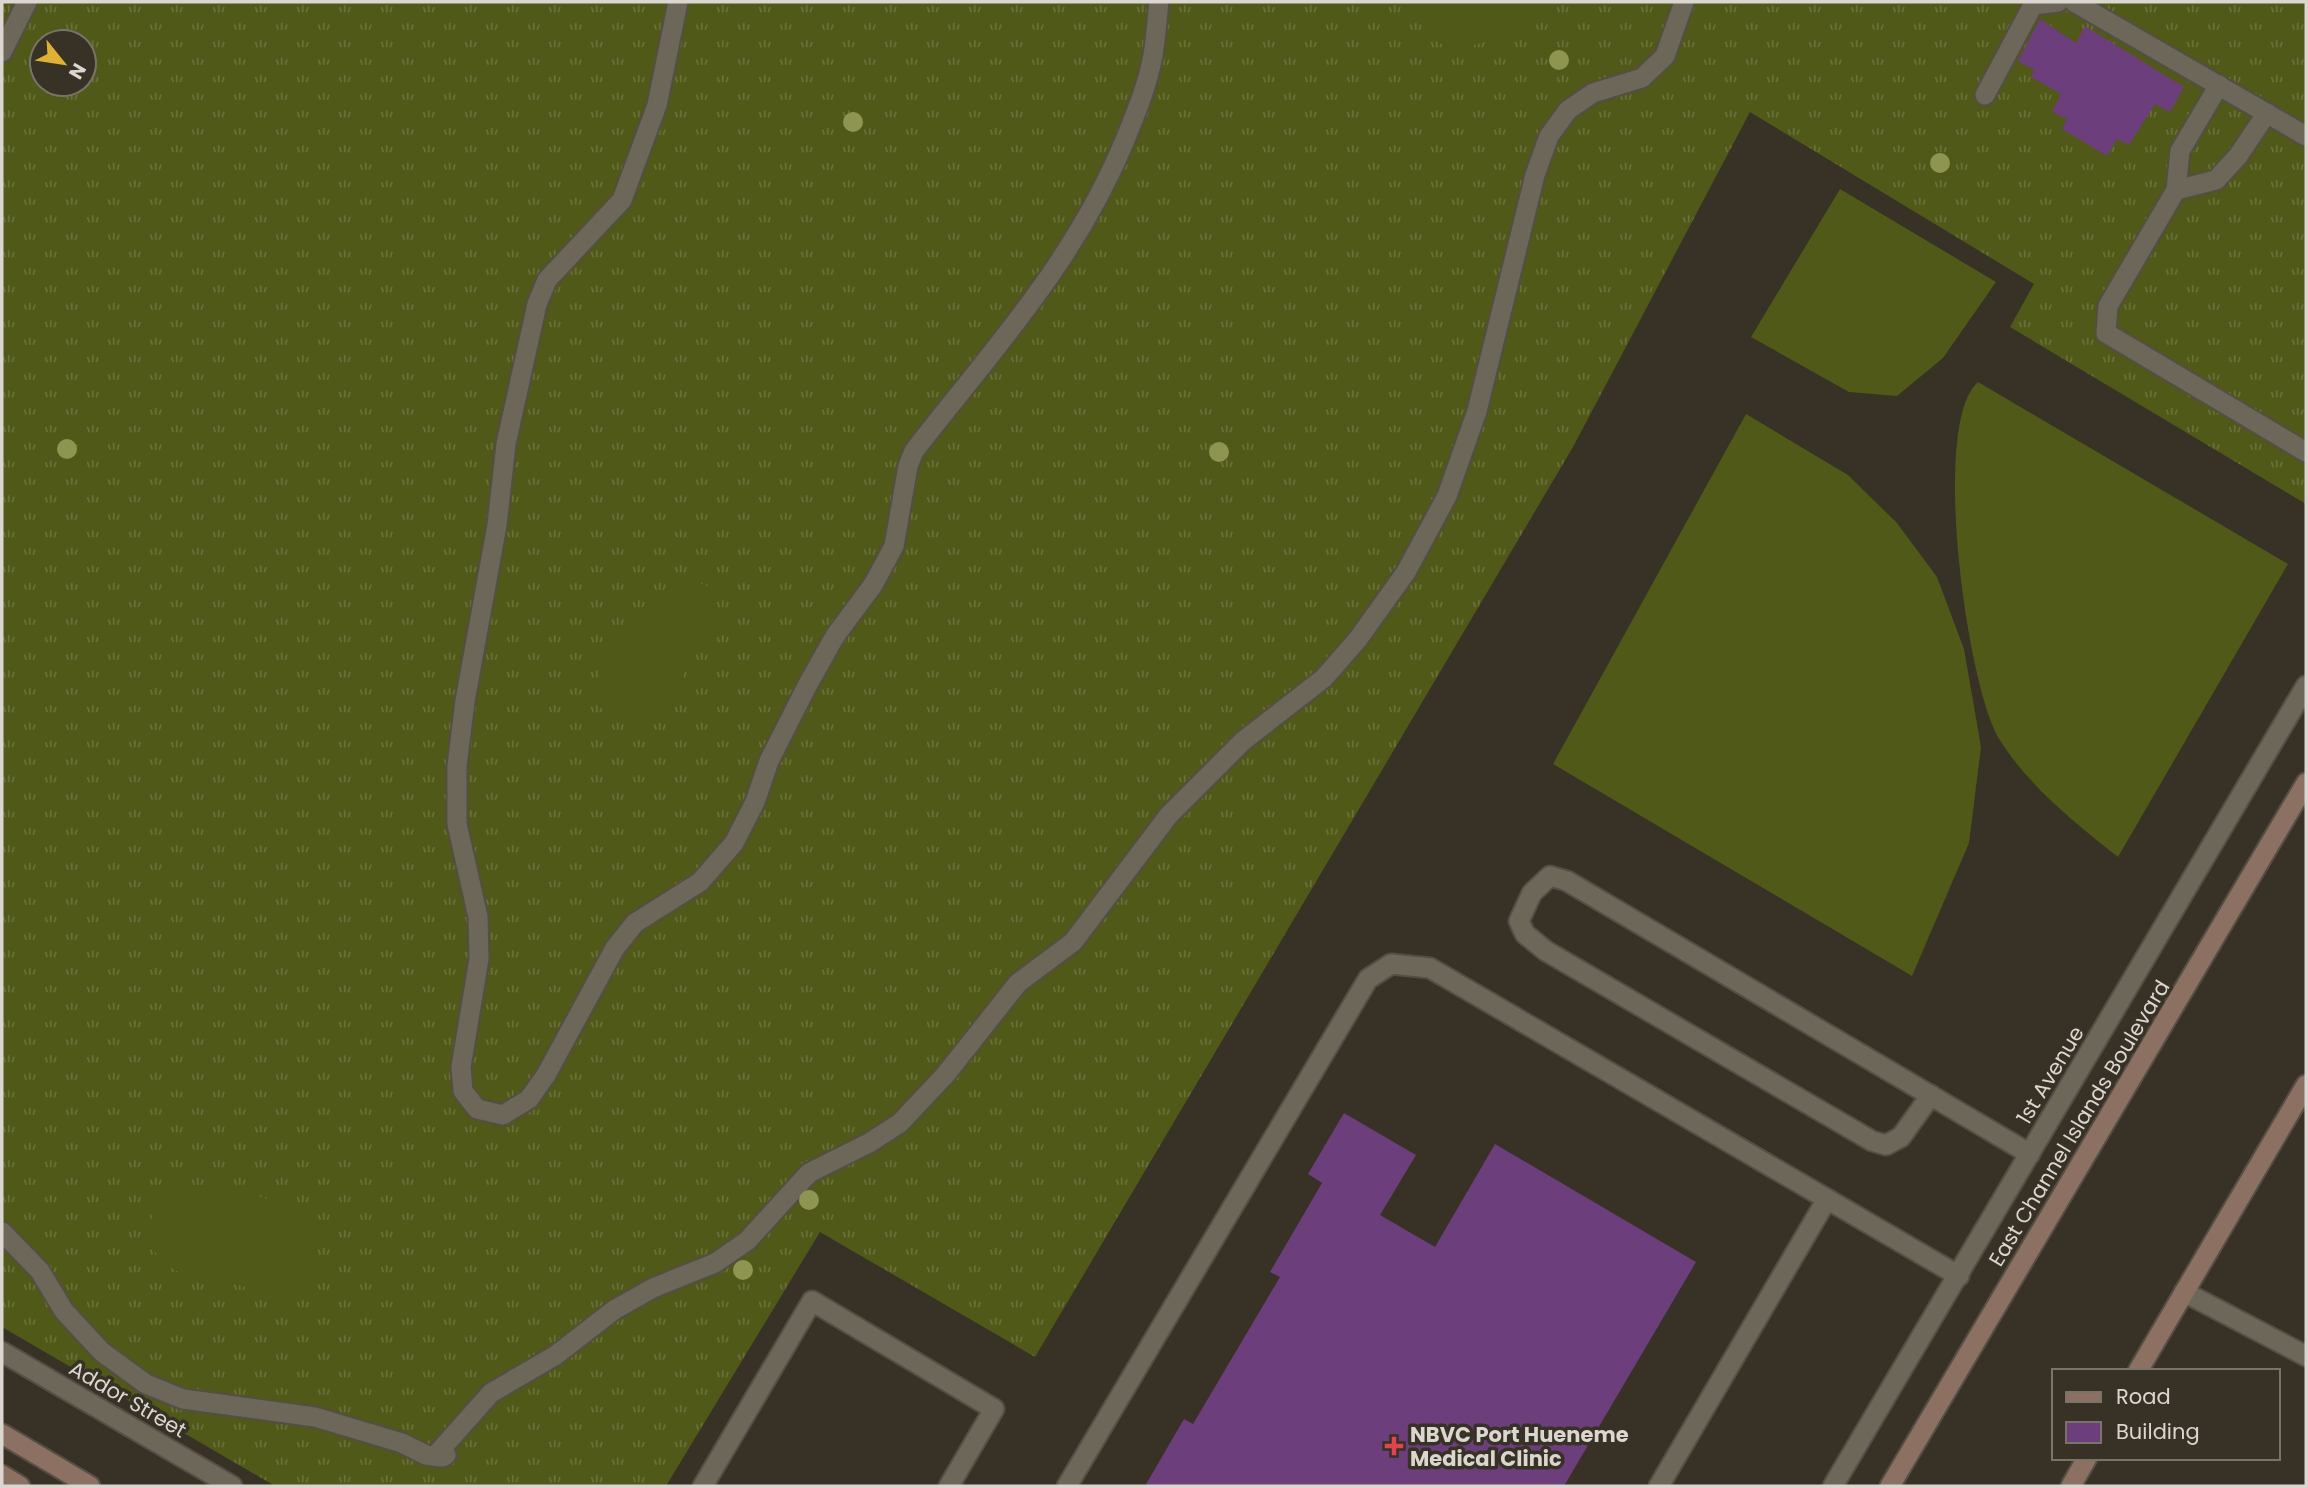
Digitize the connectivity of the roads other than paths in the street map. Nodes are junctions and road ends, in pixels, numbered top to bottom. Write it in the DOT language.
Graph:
graph roads {
  1 [pos="27,2"];
  2 [pos="678,2"];
  3 [pos="1159,2"];
  4 [pos="1684,2"];
  5 [pos="2058,2"];
  6 [pos="2074,2"];
  7 [pos="2030,4"];
  8 [pos="2,52"];
  9 [pos="2219,85"];
  10 [pos="1985,95"];
  11 [pos="2267,113"];
  12 [pos="2306,136"];
  13 [pos="2176,190"];
  14 [pos="2306,452"];
  15 [pos="2306,686"];
  16 [pos="2306,783"];
  17 [pos="2306,1085"];
  18 [pos="1931,1096"];
  19 [pos="2030,1154"];
  20 [pos="1827,1199"];
  21 [pos="2,1232"];
  22 [pos="1959,1276"];
  23 [pos="2184,1292"];
  24 [pos="2,1352"];
  25 [pos="2306,1356"];
  26 [pos="2139,1369"];
  27 [pos="2,1434"];
  28 [pos="2086,1460"];
  29 [pos="2,1475"];
  30 [pos="20,1486"];
  31 [pos="90,1486"];
  32 [pos="232,1486"];
  33 [pos="703,1486"];
  34 [pos="949,1486"];
  35 [pos="1067,1486"];
  36 [pos="1658,1486"];
  37 [pos="1833,1486"];
  38 [pos="1890,1486"];
  39 [pos="2071,1486"];
  1 -- 8 [label="street"];
  2 -- 3 [label="street"];
  4 -- 21 [label="street"];
  5 -- 7 [label="street"];
  6 -- 9 [label="street"];
  7 -- 10 [label="street"];
  9 -- 11 [label="street"];
  9 -- 13 [label="street"];
  11 -- 12 [label="street"];
  11 -- 13 [label="street"];
  13 -- 14 [label="street"];
  15 -- 19 [label="street, 1st Avenue"];
  16 -- 38 [label="main road, East Channel Islands Boulevard"];
  17 -- 23 [label="main road"];
  18 -- 18 [label="street"];
  18 -- 19 [label="street"];
  19 -- 22 [label="street, 1st Avenue"];
  20 -- 22 [label="street"];
  20 -- 35 [label="street"];
  20 -- 36 [label="street"];
  22 -- 37 [label="street, 1st Avenue"];
  23 -- 25 [label="street"];
  23 -- 26 [label="main road"];
  24 -- 32 [label="street, Addor Street"];
  27 -- 31 [label="main road"];
  28 -- 39 [label="main road"];
  29 -- 30 [label="main road"];
  33 -- 34 [label="street"];
}
